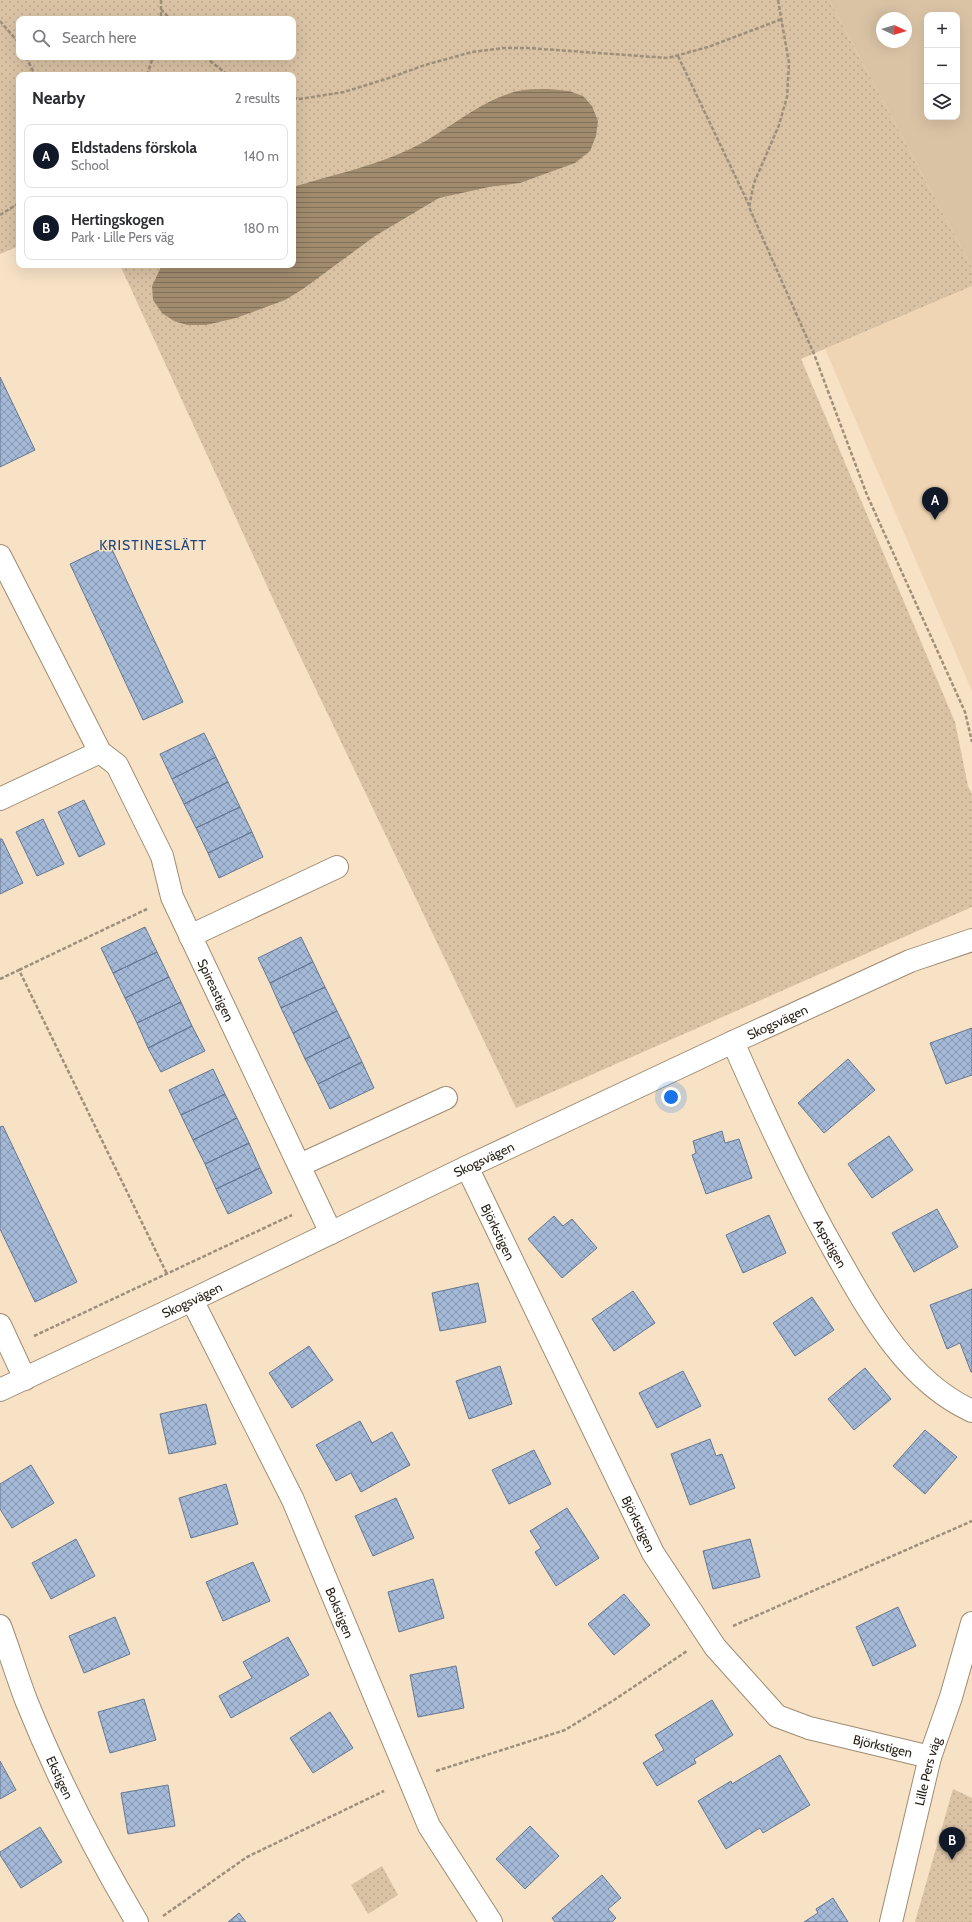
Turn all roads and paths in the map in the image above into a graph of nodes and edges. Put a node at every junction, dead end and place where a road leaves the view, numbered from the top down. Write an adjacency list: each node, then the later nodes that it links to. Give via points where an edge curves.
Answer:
1 (161, 0): 3 (path)
2 (778, 0): 6 (path)
3 (161, 9): 4 (path); 5 (path)
4 (161, 16)
5 (167, 16)
6 (782, 19): 9 (path); 18 (path, via 789,63 787,97 779,125 754,183)
7 (0, 21): 8 (path)
8 (16, 40)
9 (678, 56): 16 (path, via 668,58 528,48 472,52 425,64 344,92); 18 (path)
10 (28, 60): 13 (path)
11 (152, 60): 14 (path)
12 (209, 60): 15 (path)
13 (34, 72)
14 (148, 72)
15 (224, 72)
16 (296, 98)
17 (16, 205): 19 (path)
18 (749, 207): 21 (path, via 814,354 866,495 965,712)
19 (0, 215)
20 (0, 556): 22 (street)
21 (972, 742)
22 (100, 752): 23 (street); 25 (street, Spireastigen, via 118,765 162,856)
23 (0, 799)
24 (337, 867): 26 (street)
25 (172, 897): 26 (street, Spireastigen); 28 (path)
26 (190, 936): 32 (street, Spireastigen)
27 (972, 940): 30 (street, Skogsvägen, via 910,961)
28 (19, 970): 29 (path); 36 (path)
29 (0, 979)
30 (734, 1042): 33 (street, Skogsvägen); 42 (street, Aspstigen, via 772,1131 853,1285 900,1353 931,1384)
31 (446, 1098): 32 (street)
32 (300, 1165): 34 (street, Spireastigen)
33 (466, 1166): 35 (street, Skogsvägen); 46 (street, Björkstigen, via 653,1552)
34 (318, 1203): 35 (street, Spireastigen); 36 (path)
35 (331, 1233): 37 (street, Skogsvägen)
36 (167, 1274): 39 (path)
37 (192, 1300): 40 (street, Skogsvägen); 48 (street, Bokstigen, via 292,1500)
38 (0, 1325): 39 (street)
39 (11, 1347): 40 (street)
40 (25, 1379): 41 (street, Skogsvägen)
41 (0, 1390)
42 (972, 1411)
43 (972, 1521): 46 (path)
44 (972, 1623): 47 (street, Lille Pers väg)
45 (0, 1626): 50 (street, Ekstigen, via 26,1700 64,1786 105,1868)
46 (708, 1637): 47 (street, Björkstigen, via 777,1716 810,1728); 48 (path, via 566,1730)
47 (930, 1757): 52 (street, Lille Pers väg)
48 (410, 1779): 49 (path, via 247,1856); 51 (street, Bokstigen, via 429,1826)
49 (161, 1918)
50 (137, 1922)
51 (491, 1922)
52 (891, 1922)

